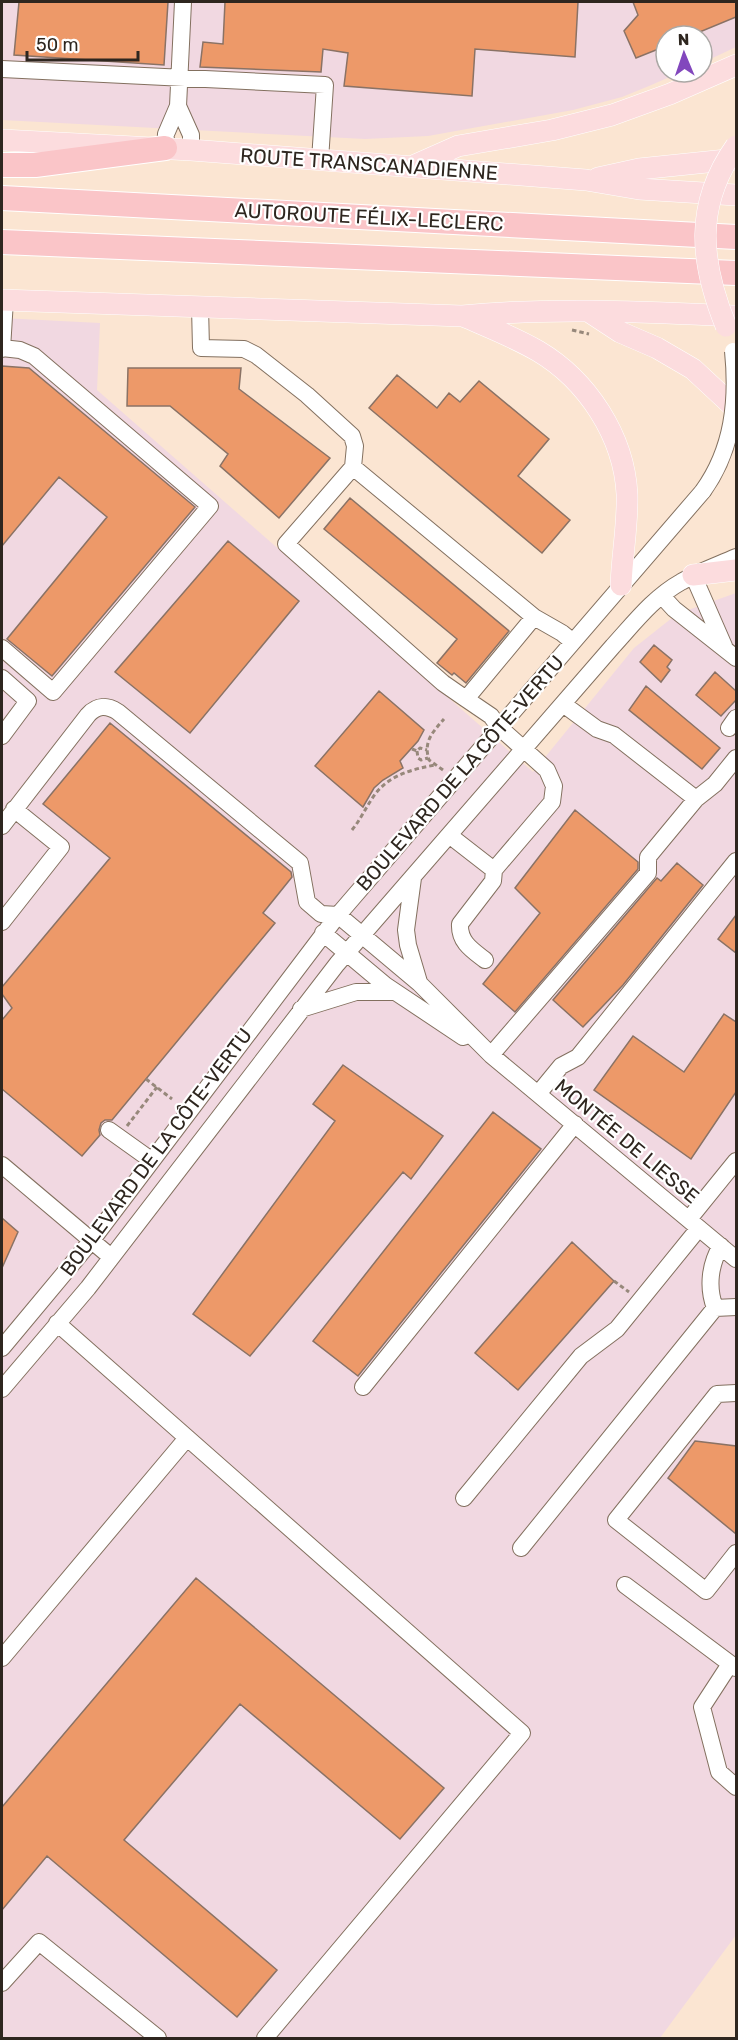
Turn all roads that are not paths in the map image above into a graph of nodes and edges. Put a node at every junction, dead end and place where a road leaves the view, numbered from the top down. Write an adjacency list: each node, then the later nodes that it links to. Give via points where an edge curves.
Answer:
1 (183, 2): 4 (street)
2 (736, 65): 13 (main road, via 638,107 552,130 458,146)
3 (2, 69): 4 (street)
4 (179, 78): 5 (street); 11 (street, via 325,85)
5 (178, 106): 8 (street, via 166,134); 9 (street, via 191,135)
6 (2, 140): 8 (main road, ROUTE TRANSCANADIENNE)
7 (736, 146): 24 (main road, BOULEVARD DE LA CÔTE-VERTU, bridge, via 715,184 706,223 709,277)
8 (165, 148): 9 (main road, ROUTE TRANSCANADIENNE); 12 (highway, via 35,165)
9 (191, 150): 11 (main road, ROUTE TRANSCANADIENNE)
10 (736, 159): 14 (main road, via 639,169)
11 (320, 160): 13 (main road, ROUTE TRANSCANADIENNE)
12 (2, 165)
13 (411, 167): 14 (main road, ROUTE TRANSCANADIENNE)
14 (586, 180): 15 (main road, ROUTE TRANSCANADIENNE, via 639,189)
15 (736, 195)
16 (2, 198): 17 (highway, AUTOROUTE FÉLIX-LECLERC)
17 (736, 237)
18 (2, 242): 19 (highway, AUTOROUTE FÉLIX-LECLERC)
19 (736, 273)
20 (3, 300): 21 (main road); 25 (street)
21 (200, 307): 23 (main road); 27 (street, via 201,348 244,350 268,363 351,436 355,446)
22 (588, 311): 23 (main road); 24 (main road); 26 (main road, via 693,369)
23 (462, 316): 31 (main road, via 555,362 579,384 605,420 618,451 627,492)
24 (733, 327): 31 (street, BOULEVARD DE LA CÔTE-VERTU, bridge, via 734,415 725,452 703,491)
25 (2, 348): 35 (street, via 34,356 210,506 53,692)
26 (736, 409)
27 (353, 467): 33 (street); 38 (street, via 286,544 442,683)
28 (736, 557): 30 (street, BOULEVARD DE LA CÔTE-VERTU)
29 (736, 570): 30 (main road)
30 (693, 576): 32 (street, BOULEVARD DE LA CÔTE-VERTU); 36 (street)
31 (621, 585): 34 (street, BOULEVARD DE LA CÔTE-VERTU)
32 (662, 596): 36 (street); 39 (street, BOULEVARD DE LA CÔTE-VERTU)
33 (534, 617): 34 (street); 38 (street)
34 (573, 642): 40 (street, BOULEVARD DE LA CÔTE-VERTU)
35 (2, 648)
36 (730, 653)
37 (2, 678): 41 (street, via 28,701)
38 (466, 699): 40 (street, via 491,716)
39 (563, 704): 42 (street, BOULEVARD DE LA CÔTE-VERTU); 44 (street, via 597,729 614,735)
40 (499, 727): 42 (street); 51 (street, BOULEVARD DE LA CÔTE-VERTU)
41 (2, 736)
42 (524, 749): 47 (street, BOULEVARD DE LA CÔTE-VERTU); 49 (street, via 547,770 554,794 552,802)
43 (736, 758): 44 (street, via 715,784)
44 (696, 799): 60 (street, via 648,857 648,873)
45 (14, 809): 46 (street); 51 (street, MONTÉE DE LIESSE, via 88,715 97,708 109,707 300,863 305,898); 52 (street, via 62,847)
46 (2, 826)
47 (449, 835): 49 (street); 50 (street, BOULEVARD DE LA CÔTE-VERTU)
48 (736, 861): 61 (street, via 578,1057 561,1066)
49 (494, 870): 56 (street, via 493,881 460,924 467,946)
50 (413, 877): 54 (street, BOULEVARD DE LA CÔTE-VERTU); 57 (street, via 407,936)
51 (330, 914): 53 (street, BOULEVARD DE LA CÔTE-VERTU); 54 (street, MONTÉE DE LIESSE)
52 (2, 922)
53 (323, 933): 55 (street, MONTÉE DE LIESSE); 64 (street, BOULEVARD DE LA CÔTE-VERTU)
54 (363, 934): 55 (street, BOULEVARD DE LA CÔTE-VERTU); 57 (street, MONTÉE DE LIESSE)
55 (346, 953): 58 (street, MONTÉE DE LIESSE); 59 (street, BOULEVARD DE LA CÔTE-VERTU)
56 (485, 960)
57 (419, 983): 60 (street, MONTÉE DE LIESSE)
58 (395, 992): 59 (street, via 356,993); 60 (street, MONTÉE DE LIESSE)
59 (301, 1009): 70 (street, BOULEVARD DE LA CÔTE-VERTU)
60 (491, 1055): 61 (street, MONTÉE DE LIESSE)
61 (538, 1094): 62 (street, MONTÉE DE LIESSE)
62 (575, 1124): 67 (street, MONTÉE DE LIESSE); 76 (street)
63 (109, 1130): 64 (street)
64 (151, 1160): 68 (street, BOULEVARD DE LA CÔTE-VERTU)
65 (736, 1161): 67 (street)
66 (2, 1165): 68 (street)
67 (694, 1224): 69 (street, MONTÉE DE LIESSE); 80 (street, via 617,1329 580,1356)
68 (92, 1240): 70 (street); 75 (street, BOULEVARD DE LA CÔTE-VERTU)
69 (721, 1246): 71 (street, MONTÉE DE LIESSE); 73 (street, via 711,1269)
70 (111, 1257): 74 (street, BOULEVARD DE LA CÔTE-VERTU)
71 (736, 1259)
72 (736, 1307): 73 (street)
73 (715, 1308): 81 (street)
74 (57, 1323): 77 (street, BOULEVARD DE LA CÔTE-VERTU); 79 (street)
75 (2, 1348)
76 (363, 1387)
77 (2, 1389)
78 (736, 1394): 82 (street, via 717,1394 616,1520 706,1591)
79 (187, 1438): 84 (street); 89 (street, via 522,1733)
80 (464, 1498)
81 (520, 1548)
82 (736, 1553)
83 (625, 1585): 85 (street)
84 (2, 1658)
85 (733, 1666): 86 (street, via 702,1707 719,1772)
86 (736, 1786)
87 (2, 1983): 88 (street, via 39,1942)
88 (158, 2038)
89 (265, 2038)

